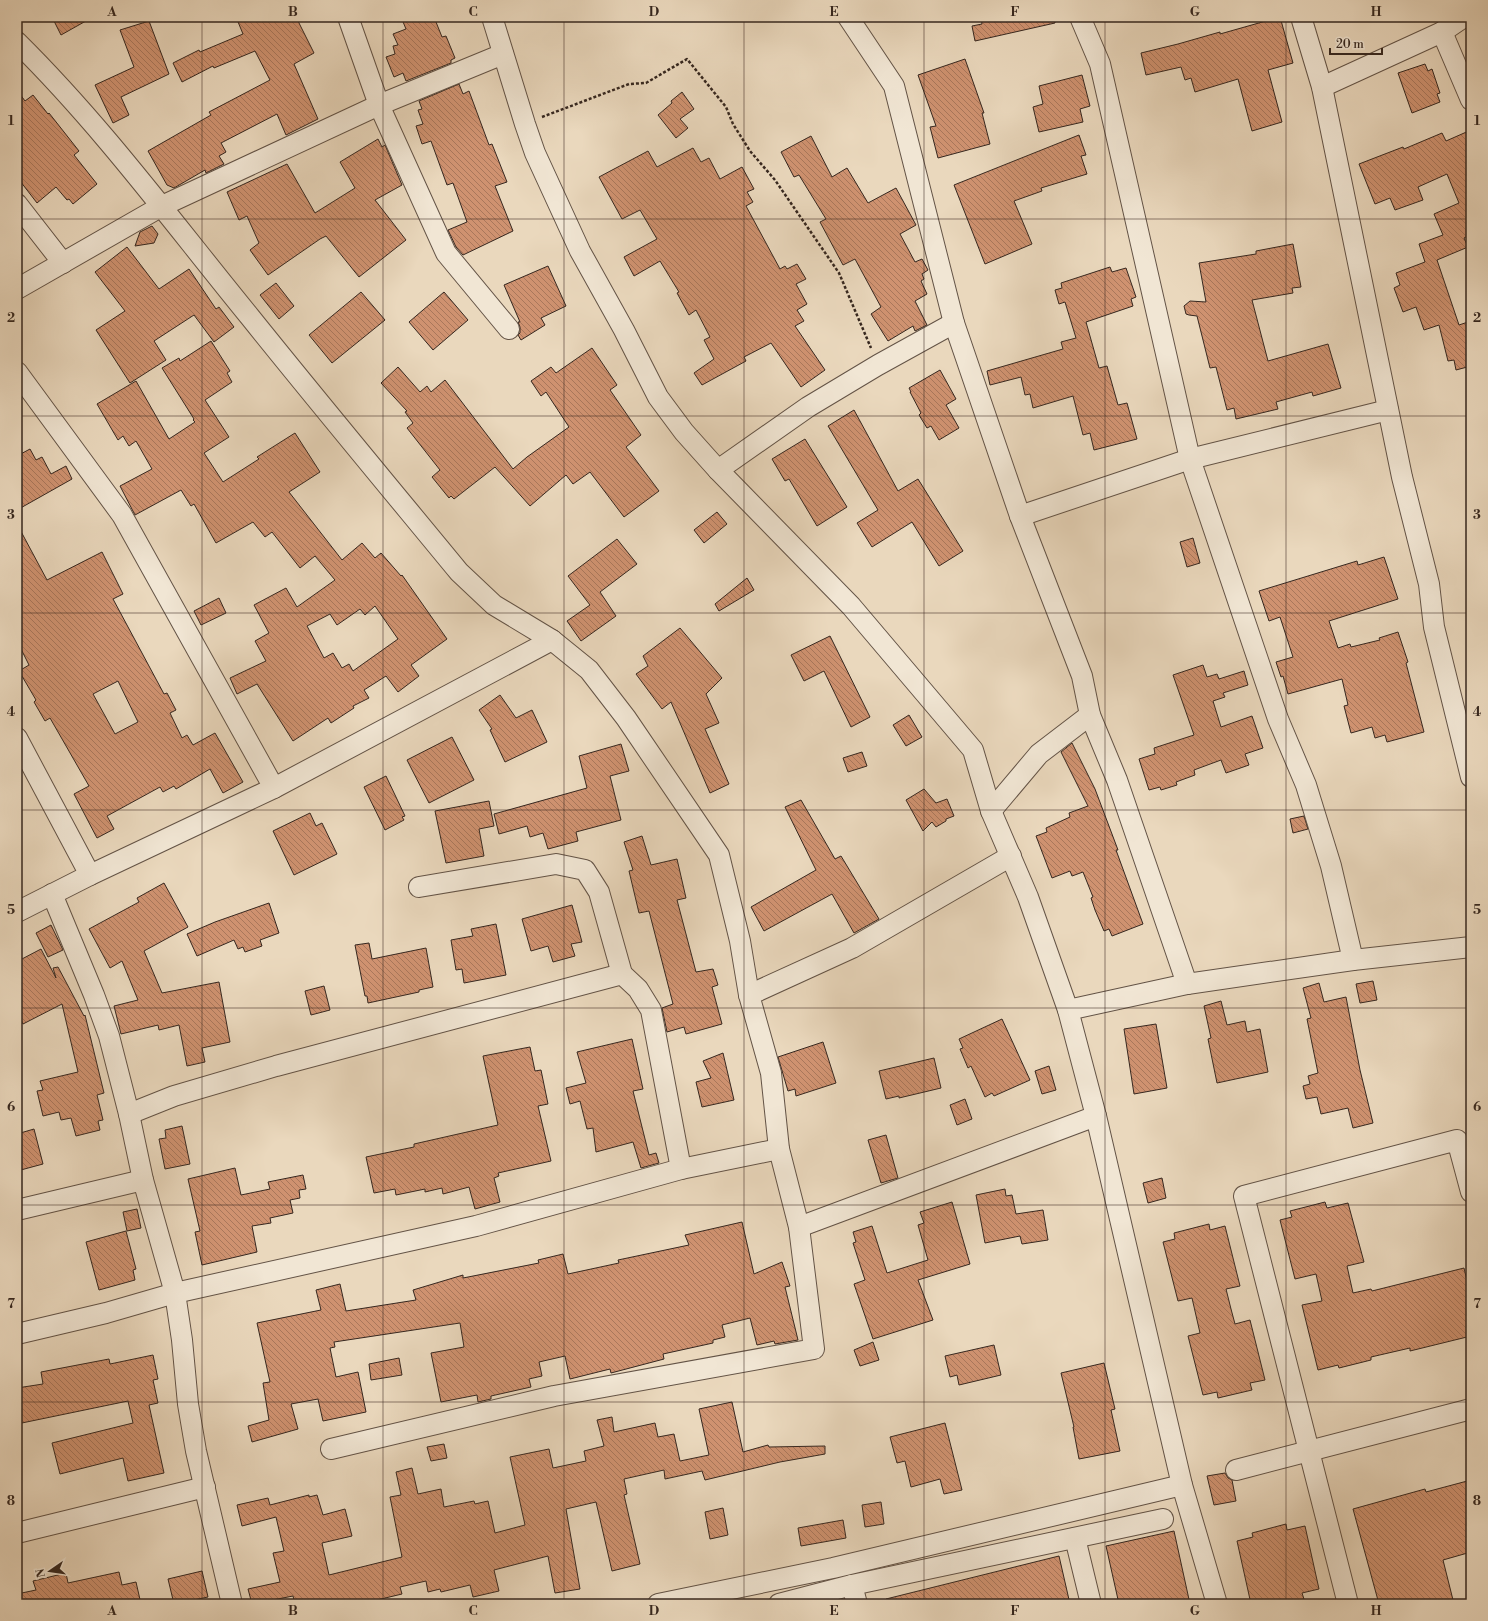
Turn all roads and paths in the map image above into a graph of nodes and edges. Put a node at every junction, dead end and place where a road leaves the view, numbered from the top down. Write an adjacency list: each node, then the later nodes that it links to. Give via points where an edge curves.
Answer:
1 (348, 17): 12 (street)
2 (492, 17): 9 (street)
3 (848, 17): 18 (street, via 894,86)
4 (1080, 17): 23 (street, via 1100,64)
5 (1301, 17): 10 (street)
6 (1464, 17): 7 (street)
7 (1442, 32): 10 (street); 11 (street)
8 (17, 42): 15 (street, via 48,73)
9 (503, 54): 12 (street); 13 (street)
10 (1322, 87): 22 (street)
11 (1471, 100)
12 (379, 105): 15 (street); 19 (street, via 446,253)
13 (525, 124): 20 (path, via 629,84 646,83 687,58 726,106 733,124 750,151 775,180 839,273); 24 (street, via 535,153 580,251 658,397 684,432)
14 (17, 204): 16 (street)
15 (162, 206): 16 (street); 26 (street, via 249,317 459,572 494,605)
16 (64, 263): 17 (street)
17 (17, 289)
18 (954, 323): 20 (street); 25 (street)
19 (509, 329)
20 (878, 365): 24 (street, via 808,407)
21 (17, 372): 30 (street, via 122,516)
22 (1388, 410): 23 (street); 29 (street, via 1402,477 1430,584 1434,628)
23 (1190, 459): 25 (street); 38 (street, via 1278,720 1306,785 1332,866)
24 (718, 470): 31 (street, via 851,606 973,750)
25 (1020, 516): 27 (street, via 1082,676)
26 (552, 640): 30 (street); 41 (street, via 589,670 626,718 719,855 740,941)
27 (1090, 715): 31 (street, via 1039,754); 40 (street, via 1117,780)
28 (17, 738): 33 (street)
29 (1471, 777)
30 (274, 788): 33 (street)
31 (991, 810): 32 (street)
32 (1011, 856): 41 (street, via 852,948); 42 (street)
33 (90, 874): 35 (street)
34 (419, 887): 39 (street, via 556,864 585,870 599,892)
35 (52, 894): 36 (street); 43 (street, via 106,1029)
36 (17, 912)
37 (1471, 947): 38 (street)
38 (1353, 960): 40 (street)
39 (622, 974): 43 (street, via 276,1066 174,1096); 46 (street, via 638,989 651,1010)
40 (1187, 984): 42 (street)
41 (749, 995): 45 (street, via 771,1073)
42 (1068, 1010): 44 (street)
43 (130, 1114): 47 (street)
44 (1096, 1116): 50 (street); 57 (street)
45 (779, 1149): 46 (street); 50 (street)
46 (681, 1169): 51 (street, via 476,1226)
47 (143, 1180): 49 (street); 51 (street)
48 (1471, 1192): 55 (street, via 1457,1140 1244,1196)
49 (17, 1210)
50 (799, 1227): 54 (street, via 814,1349 554,1396)
51 (175, 1293): 52 (street, via 106,1313); 58 (street, via 188,1404)
52 (17, 1334)
53 (1471, 1409): 55 (street)
54 (331, 1449)
55 (1309, 1452): 56 (street); 68 (street)
56 (1236, 1470)
57 (1182, 1485): 64 (street, via 833,1568); 67 (street)
58 (205, 1487): 60 (street); 63 (street)
59 (1163, 1519): 61 (street)
60 (17, 1533)
61 (1075, 1538): 62 (street); 66 (street)
62 (855, 1595): 65 (street)
63 (232, 1604)
64 (658, 1604)
65 (779, 1604)
66 (1091, 1604)
67 (1217, 1604)
68 (1348, 1604)

